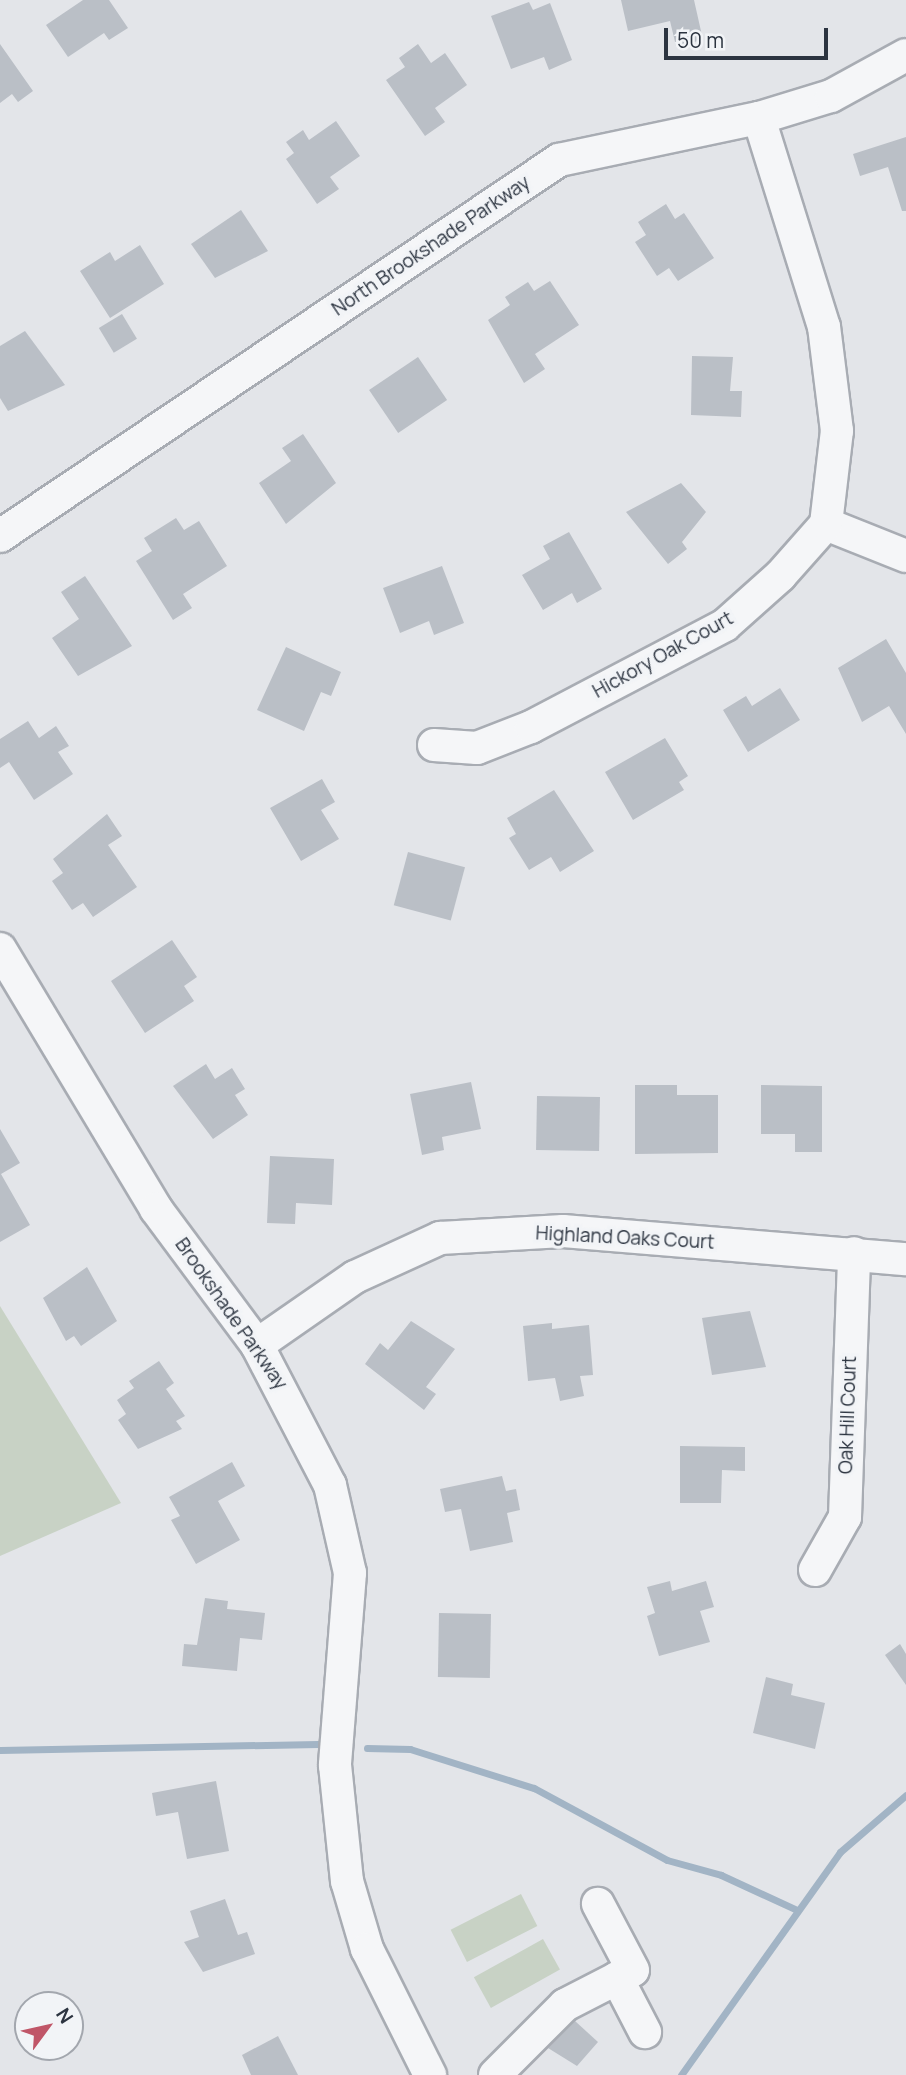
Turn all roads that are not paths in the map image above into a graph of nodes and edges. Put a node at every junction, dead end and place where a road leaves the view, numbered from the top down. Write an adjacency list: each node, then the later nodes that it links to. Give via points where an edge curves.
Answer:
1 (906, 55): 2 (street, North Brookshade Parkway, via 831,96)
2 (759, 118): 3 (street, via 824,327 837,431); 4 (street, North Brookshade Parkway, via 559,160)
3 (826, 524): 5 (street); 6 (street, Hickory Oak Court, via 780,576 725,625 531,727 477,748)
4 (0, 536)
5 (906, 556)
6 (434, 745)
7 (0, 949): 10 (street, Brookshade Parkway, via 156,1209)
8 (854, 1253): 9 (street, Highland Oaks Court); 10 (street, Highland Oaks Court, via 563,1231 440,1238 355,1277); 11 (street, Oak Hill Court, via 845,1517)
9 (906, 1259)
10 (257, 1345): 15 (street, Brookshade Parkway, via 297,1413 340,1517 349,1573 335,1765 347,1881 367,1949)
11 (815, 1570)
12 (598, 1903): 13 (street, via 634,1969)
13 (617, 1978): 14 (street); 16 (street, via 565,2006)
14 (645, 2032)
15 (430, 2075)
16 (495, 2075)

